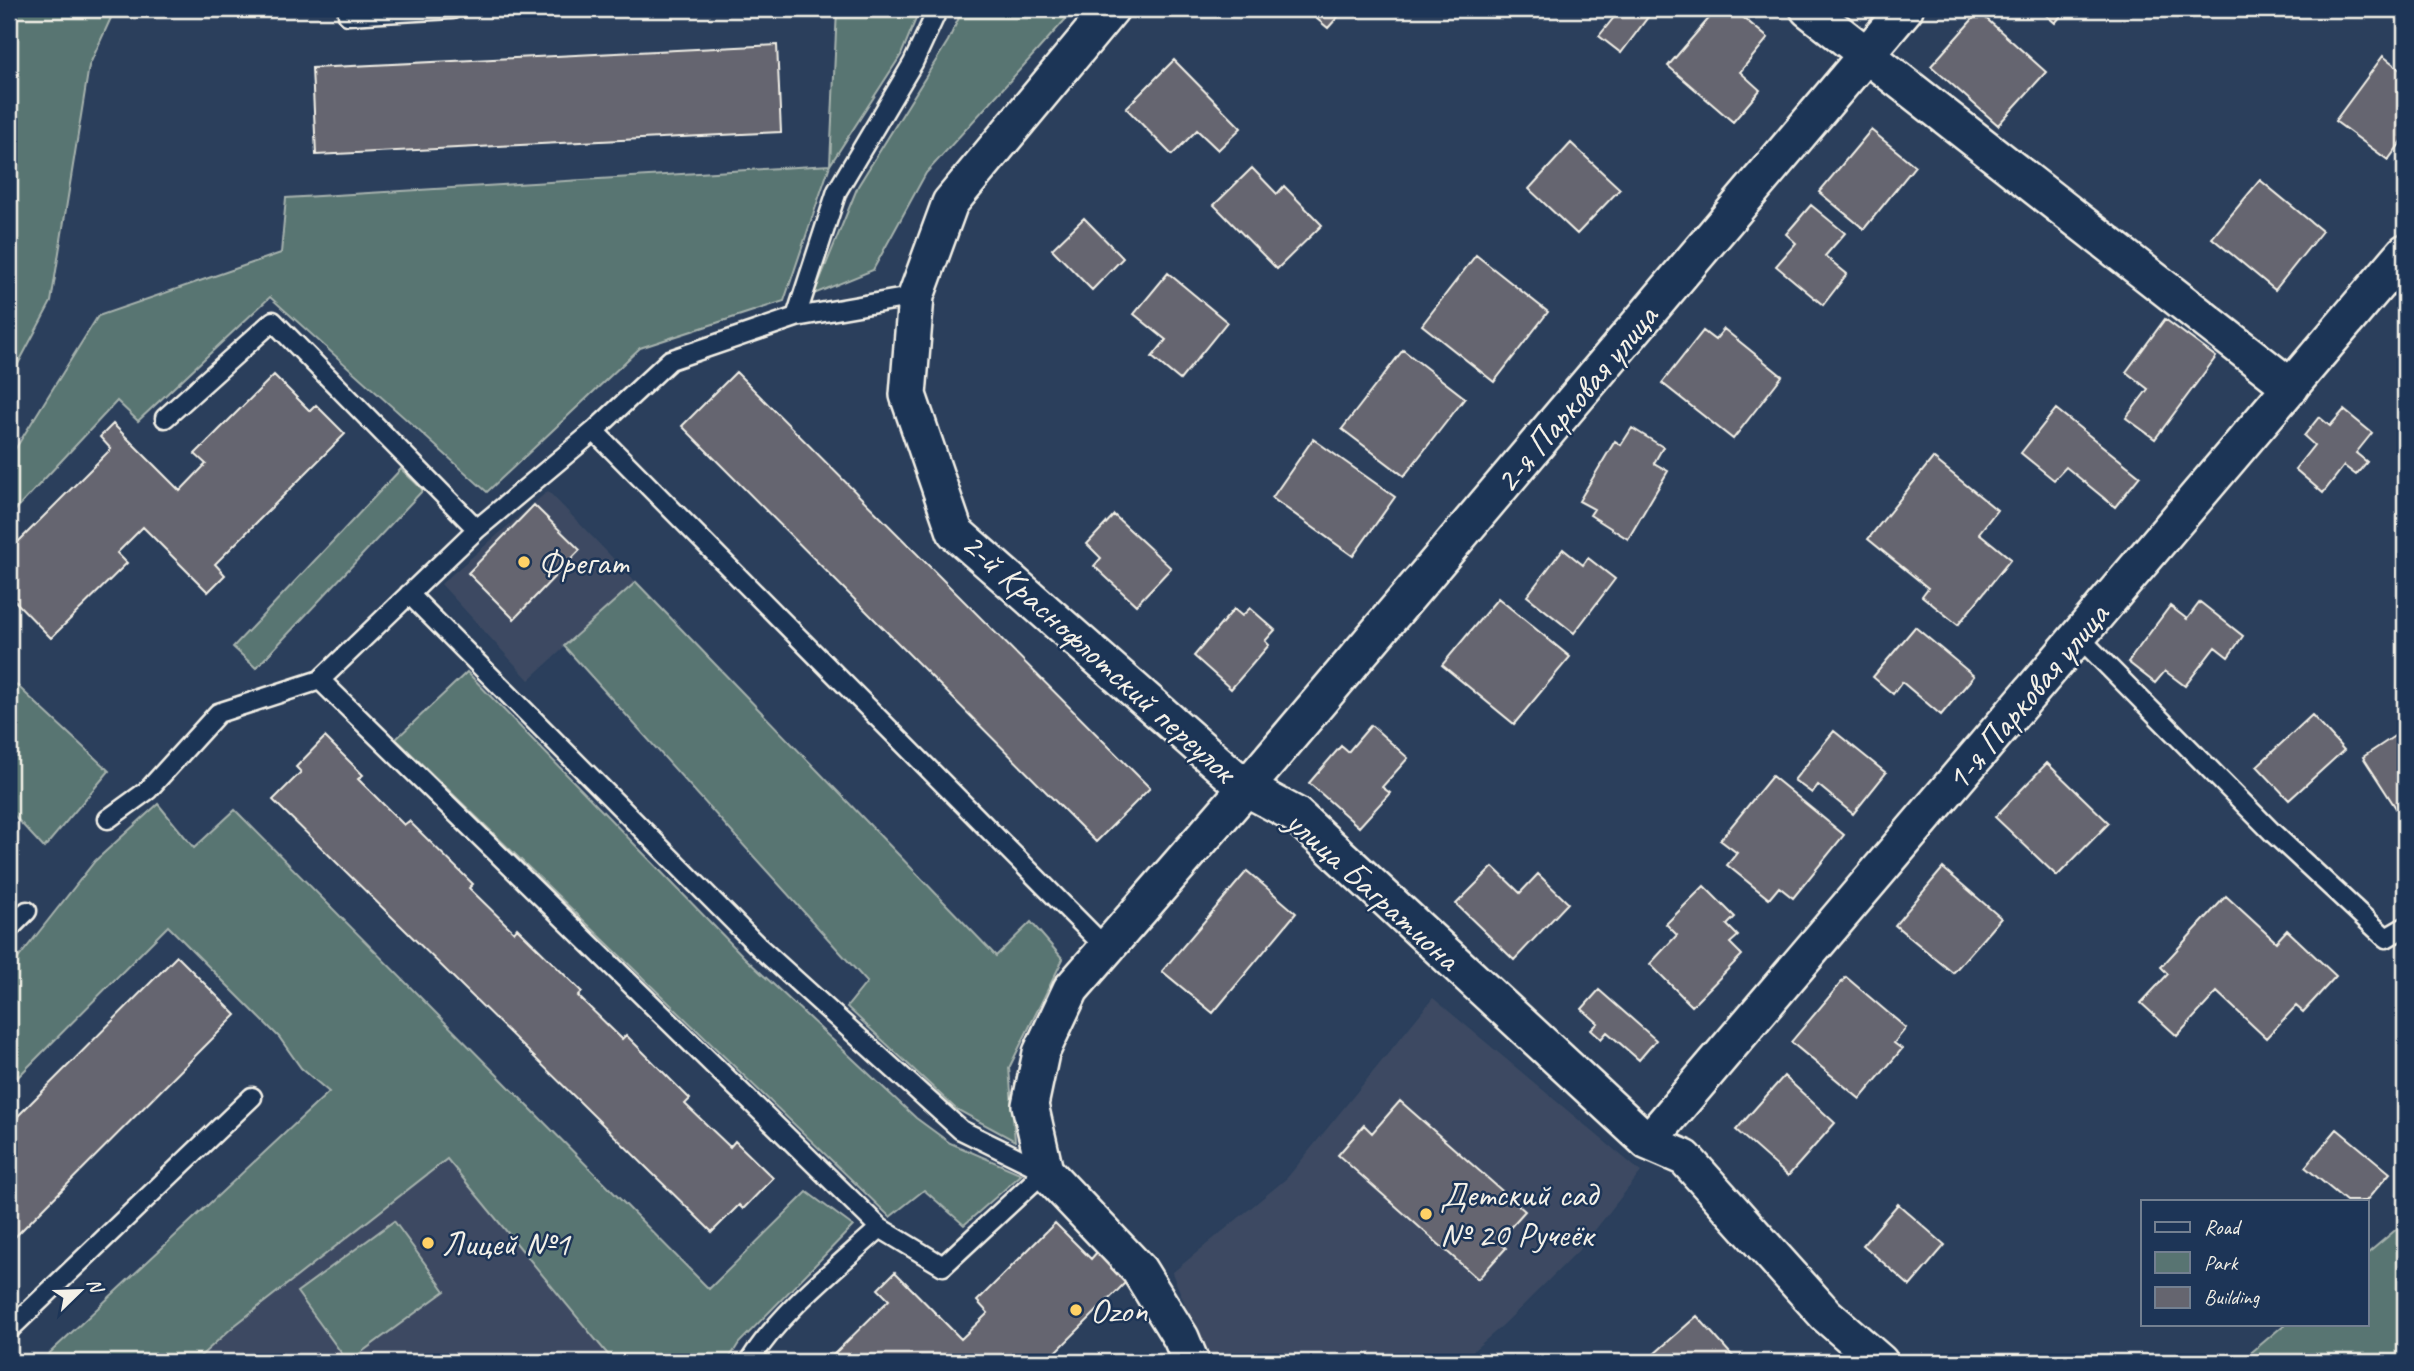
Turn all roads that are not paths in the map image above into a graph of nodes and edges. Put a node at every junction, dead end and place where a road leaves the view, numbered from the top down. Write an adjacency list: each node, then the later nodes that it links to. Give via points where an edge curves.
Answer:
1 (349, 9): 2 (lane, via 348,15)
2 (452, 9)
3 (937, 9): 10 (lane, via 913,63 837,191)
4 (1111, 9): 9 (street, 2-й Краснофлотский переулок, via 950,204)
5 (1808, 9): 7 (street)
6 (1905, 9): 7 (street, 2-я Парковая улица)
7 (1868, 54): 11 (street); 18 (street, 2-я Парковая улица)
8 (2405, 252): 11 (street, 1-я Парковая улица)
9 (916, 296): 10 (lane); 18 (street, 2-й Краснофлотский переулок, via 908,395 955,532)
10 (796, 317): 13 (lane, via 670,360)
11 (2291, 387): 16 (street, 1-я Парковая улица)
12 (165, 418): 14 (lane, via 273,321)
13 (594, 431): 14 (lane); 23 (lane)
14 (477, 528): 15 (lane)
15 (409, 594): 17 (lane); 26 (lane, via 759,947 961,1130)
16 (2079, 637): 21 (lane, via 2272,832 2386,938); 25 (street, 1-я Парковая улица)
17 (320, 680): 19 (lane, via 218,713 148,790); 27 (lane)
18 (1246, 789): 23 (street); 25 (street, улица Багратиона, via 1296,815)
19 (108, 819)
20 (27, 911): 22 (lane)
21 (2405, 927)
22 (9, 929)
23 (1107, 949): 26 (street, via 1071,989 1041,1052 1030,1105)
24 (251, 1097): 28 (lane)
25 (1648, 1142): 31 (street, улица Багратиона, via 1685,1158 1826,1315)
26 (1045, 1171): 27 (lane, via 943,1266); 30 (street, via 1139,1270)
27 (880, 1227): 29 (lane, via 809,1293)
28 (9, 1330)
29 (749, 1362)
30 (1191, 1362)
31 (1880, 1362)

